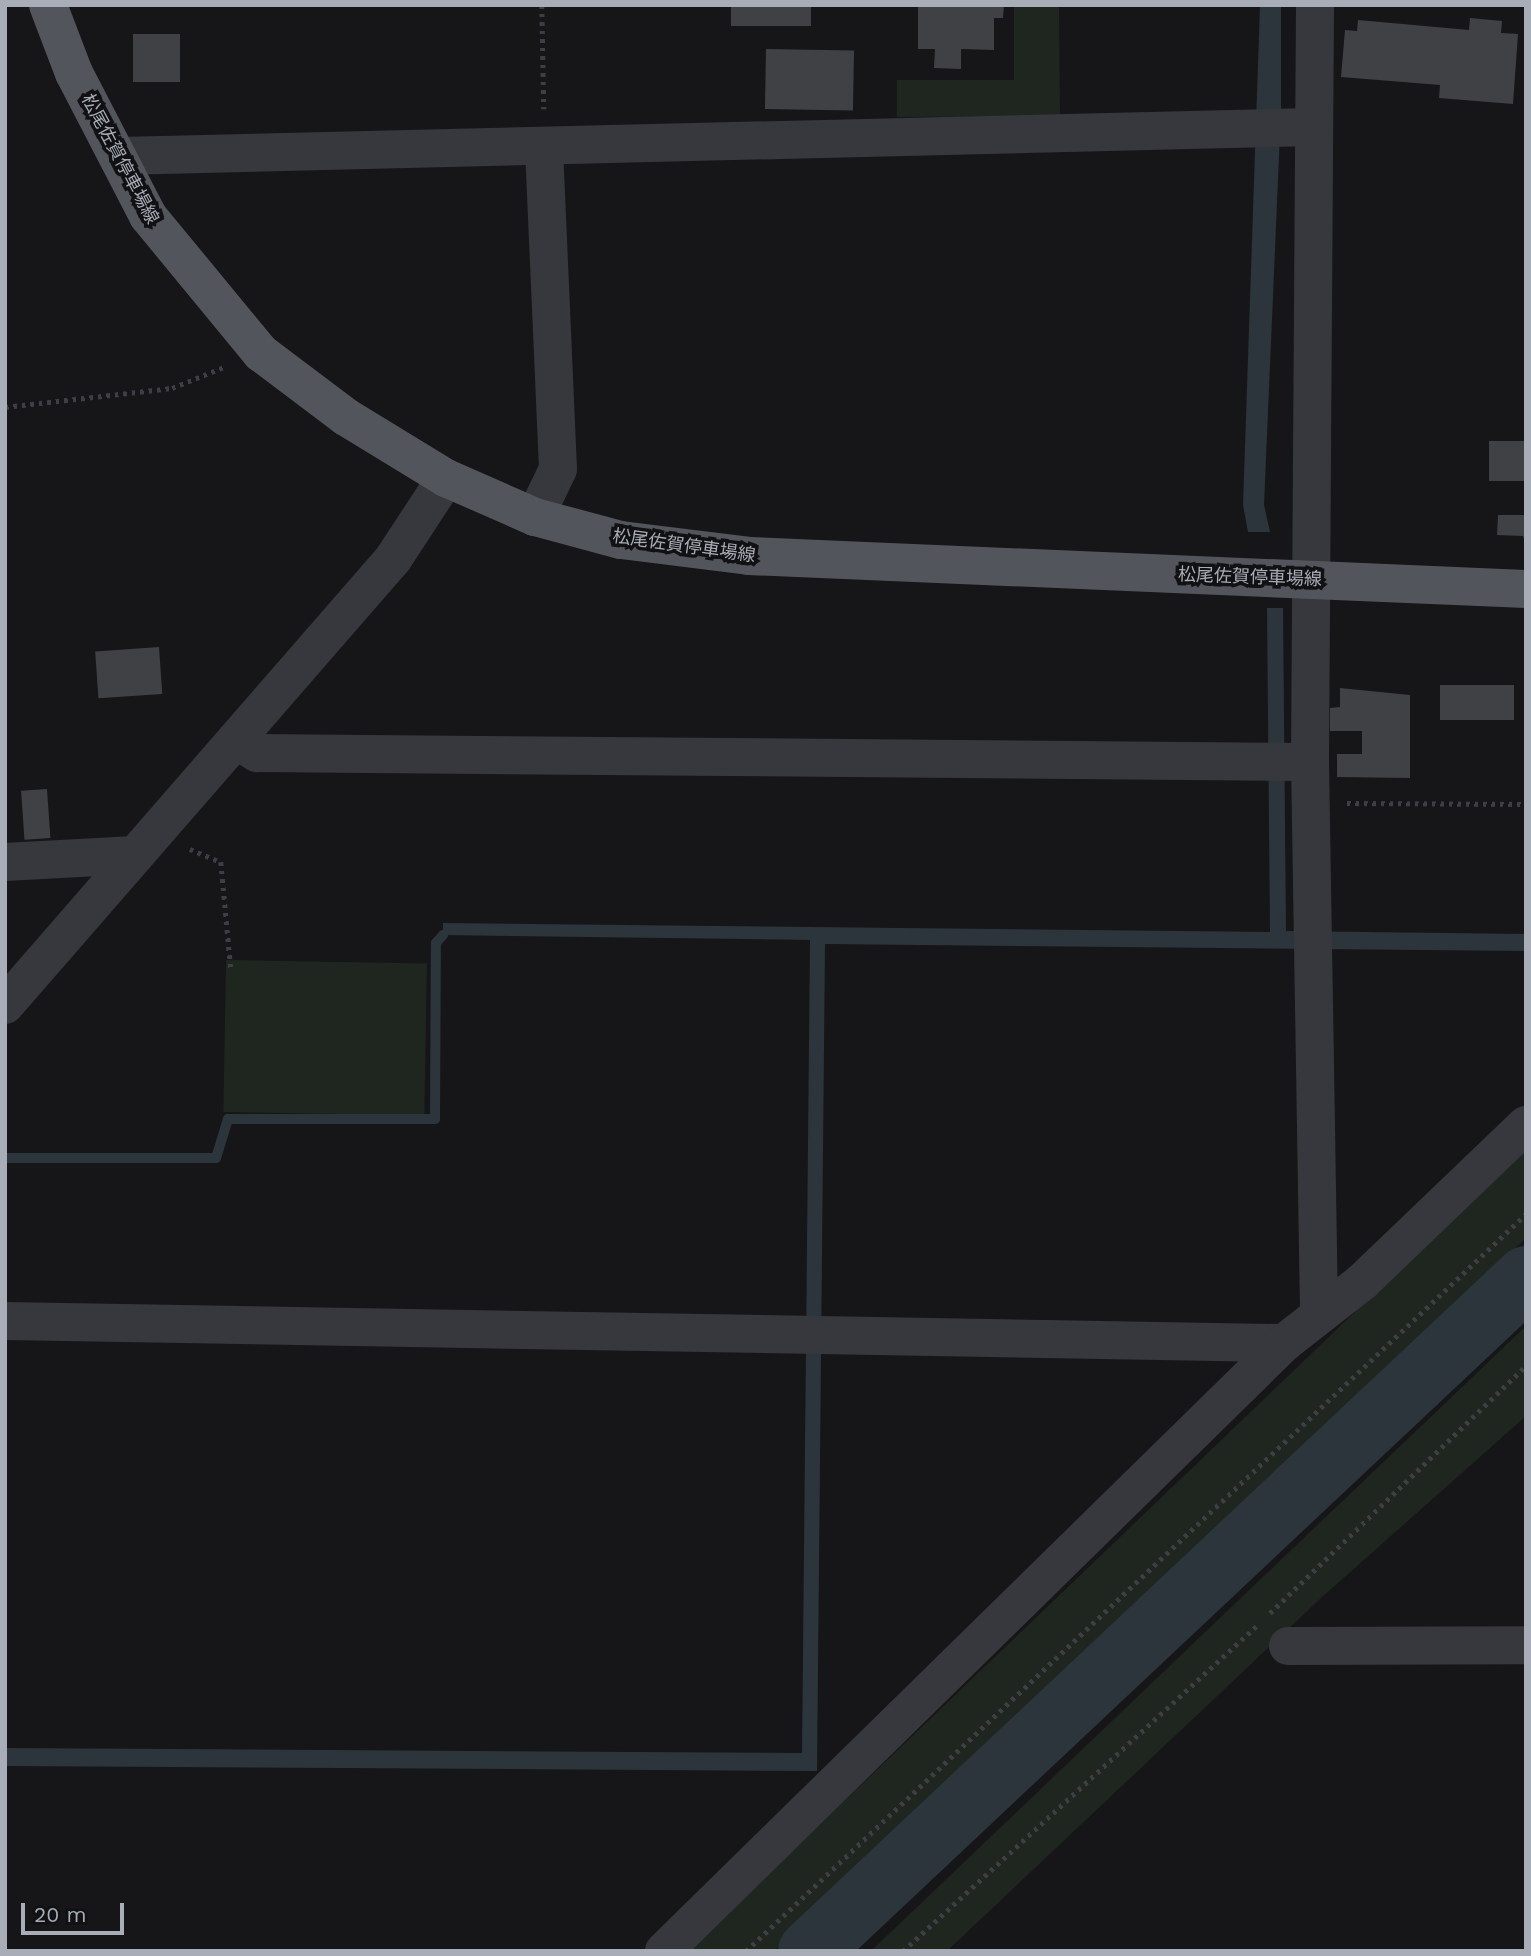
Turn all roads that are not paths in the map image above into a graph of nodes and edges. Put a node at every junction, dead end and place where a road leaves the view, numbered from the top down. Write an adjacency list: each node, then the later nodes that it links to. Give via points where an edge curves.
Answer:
1 (48, 5): 5 (main road, 松尾佐賀停車場線, via 74,73)
2 (1315, 5): 3 (street)
3 (1304, 127): 4 (street); 8 (street)
4 (544, 148): 5 (street); 7 (street, via 558,469)
5 (119, 156): 6 (main road, 松尾佐賀停車場線, via 148,216 261,353 346,417)
6 (446, 478): 7 (main road, 松尾佐賀停車場線); 10 (street, via 393,559)
7 (535, 517): 8 (main road, 松尾佐賀停車場線, via 621,540 749,556)
8 (1310, 580): 9 (main road, 松尾佐賀停車場線); 11 (street)
9 (1526, 589)
10 (236, 740): 11 (street, via 257,753); 12 (street)
11 (1289, 762): 16 (street, via 1311,802)
12 (135, 855): 13 (street); 14 (street)
13 (5, 862)
14 (5, 1005)
15 (1526, 1125): 16 (street, via 1362,1282)
16 (1319, 1310): 18 (street)
17 (5, 1321): 18 (street)
18 (1284, 1343): 21 (street)
19 (1526, 1645): 20 (street)
20 (1288, 1646)
21 (664, 1951)

